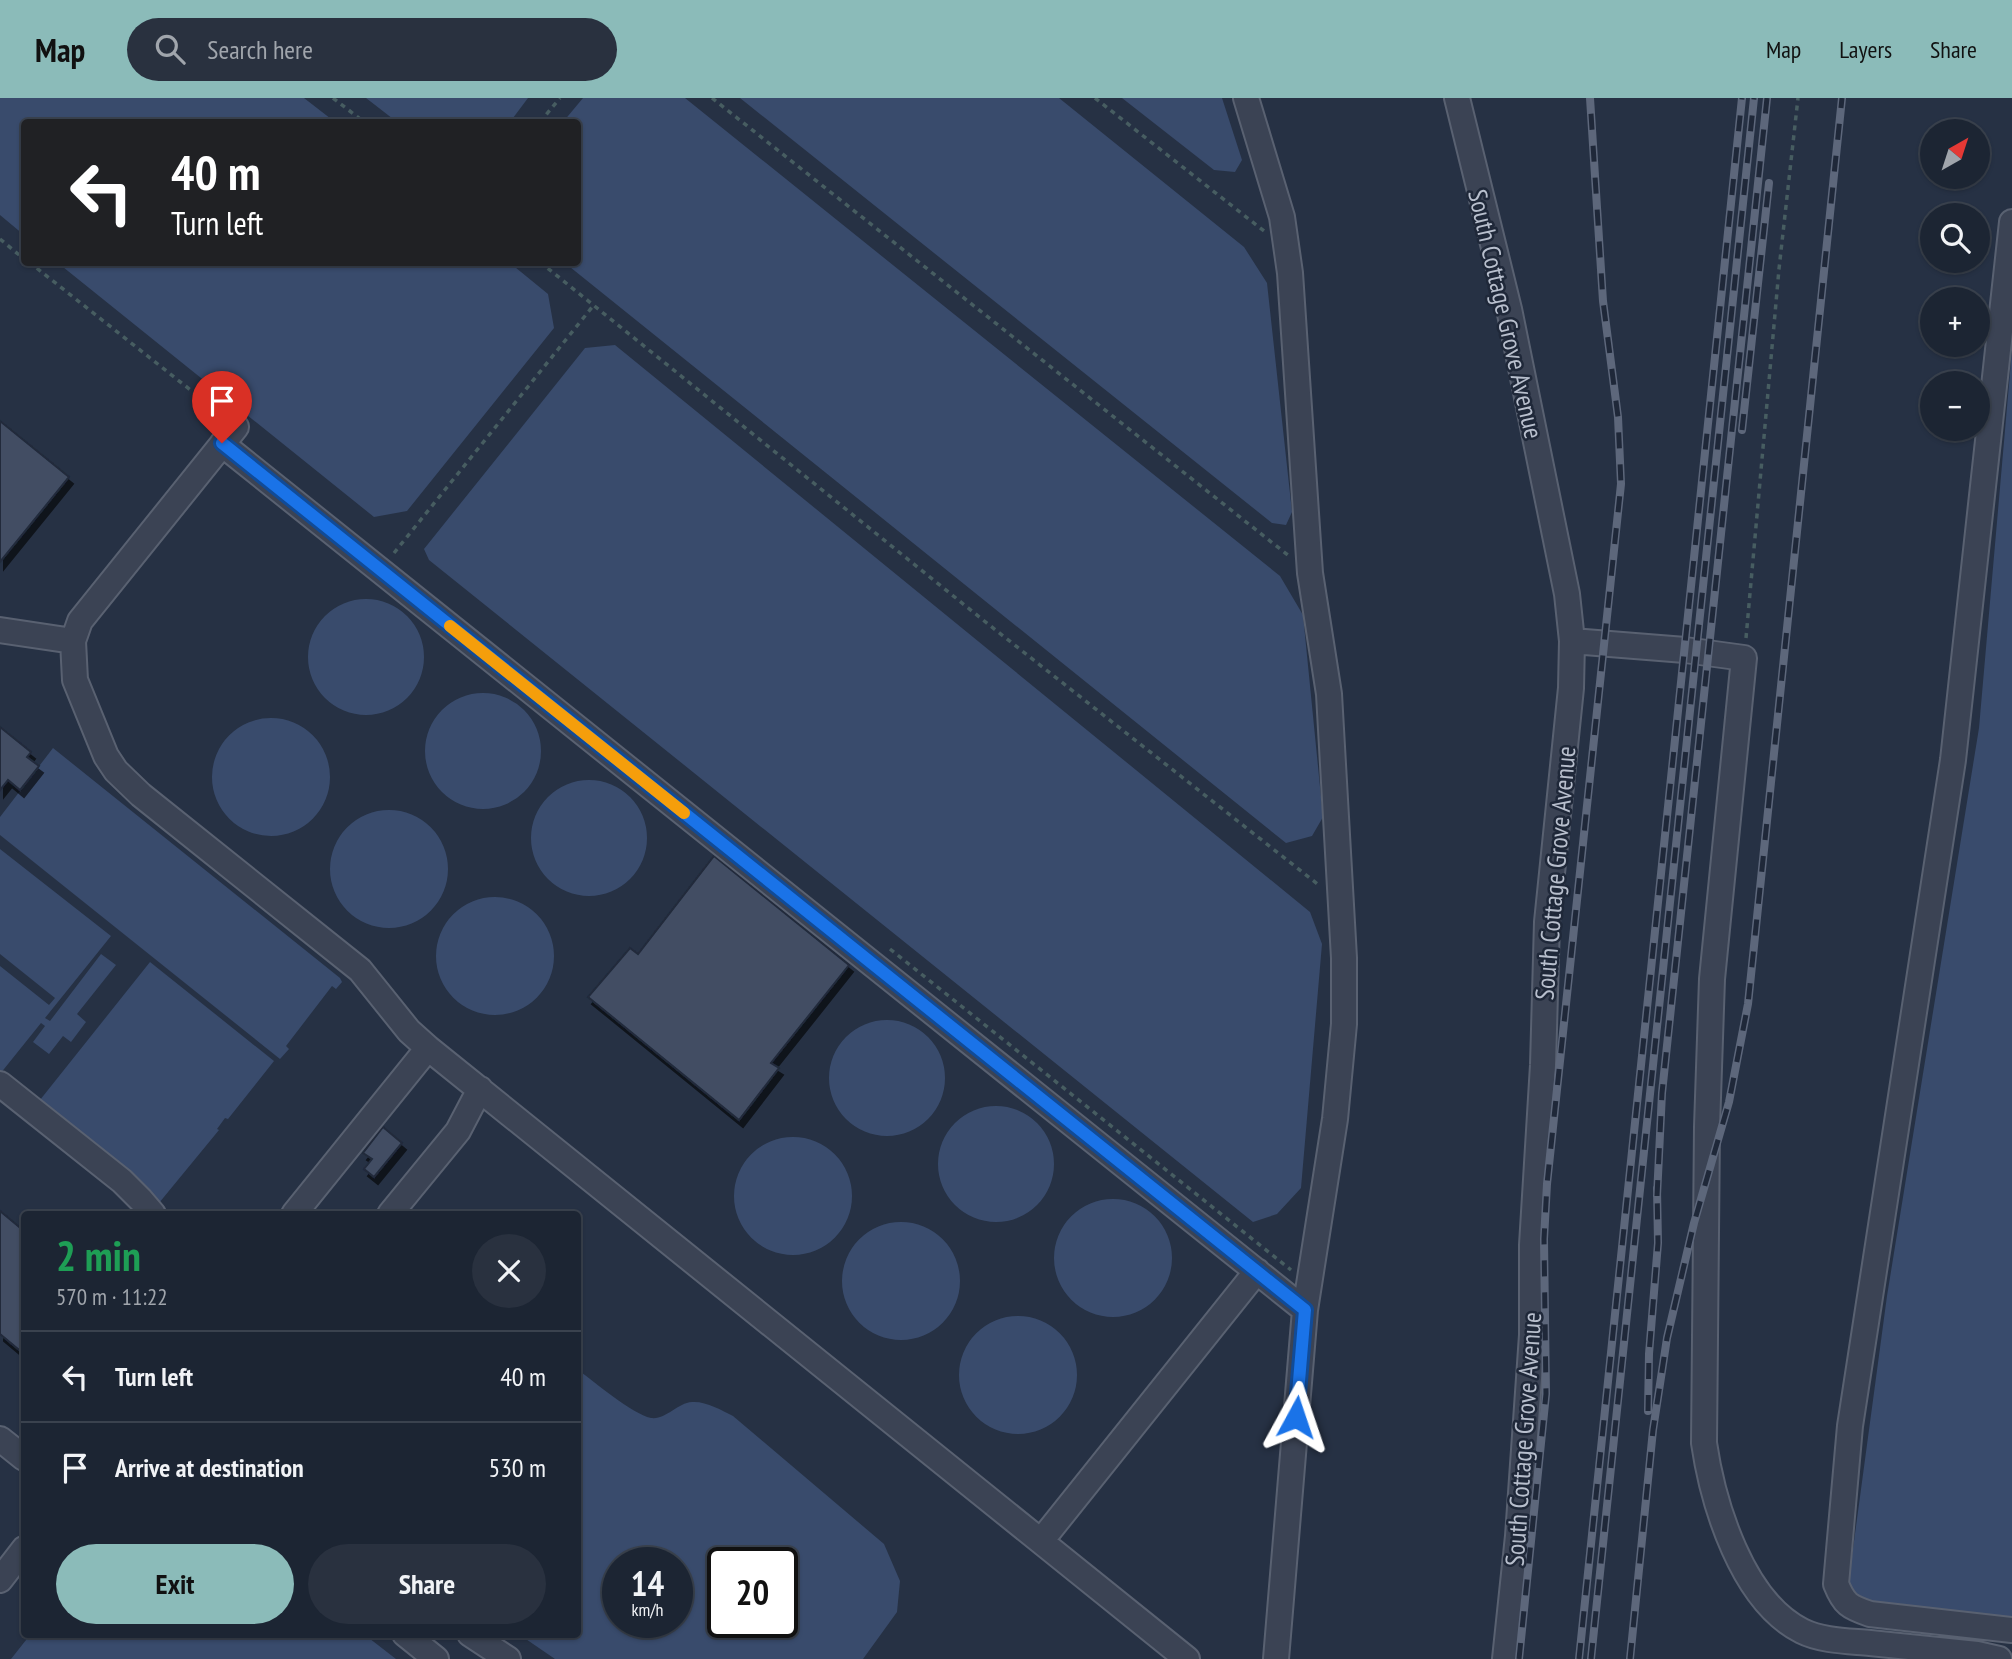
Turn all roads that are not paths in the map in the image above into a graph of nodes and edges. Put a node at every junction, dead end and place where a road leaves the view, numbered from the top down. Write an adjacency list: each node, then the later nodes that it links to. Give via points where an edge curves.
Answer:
1 (1246, 98): 14 (street, via 1282,217 1287,250 1310,573 1329,694 1341,903 1344,1024 1335,1119)
2 (1457, 98): 6 (street, South Cottage Grove Avenue, via 1509,309 1567,594)
3 (2012, 222): 20 (street, via 1953,760 1850,1426 1836,1584 1852,1608 1870,1614)
4 (0, 630): 5 (street)
5 (73, 641): 7 (street, via 75,680 116,771 360,970); 13 (street, via 92,602 229,435)
6 (1572, 641): 23 (street, via 1744,658 1713,979 1704,1443 1709,1480 1741,1564 1783,1618); 28 (street, South Cottage Grove Avenue, via 1547,922 1532,1335)
7 (428, 1048): 9 (street); 11 (street)
8 (0, 1084): 10 (street, via 122,1181)
9 (480, 1089): 12 (street, via 458,1131); 17 (street)
10 (150, 1211)
11 (296, 1211)
12 (392, 1211)
13 (1257, 1271): 14 (street); 17 (street)
14 (1305, 1310): 27 (street)
15 (0, 1439): 16 (street)
16 (21, 1456)
17 (1041, 1541): 26 (street)
18 (21, 1553): 19 (street)
19 (0, 1580)
20 (2012, 1630)
21 (410, 1638): 24 (street)
22 (476, 1638): 25 (street)
23 (1835, 1649): 29 (street, via 1977,1654)
24 (436, 1659)
25 (508, 1659)
26 (1187, 1659)
27 (1276, 1659)
28 (1505, 1659)
29 (1999, 1659)

